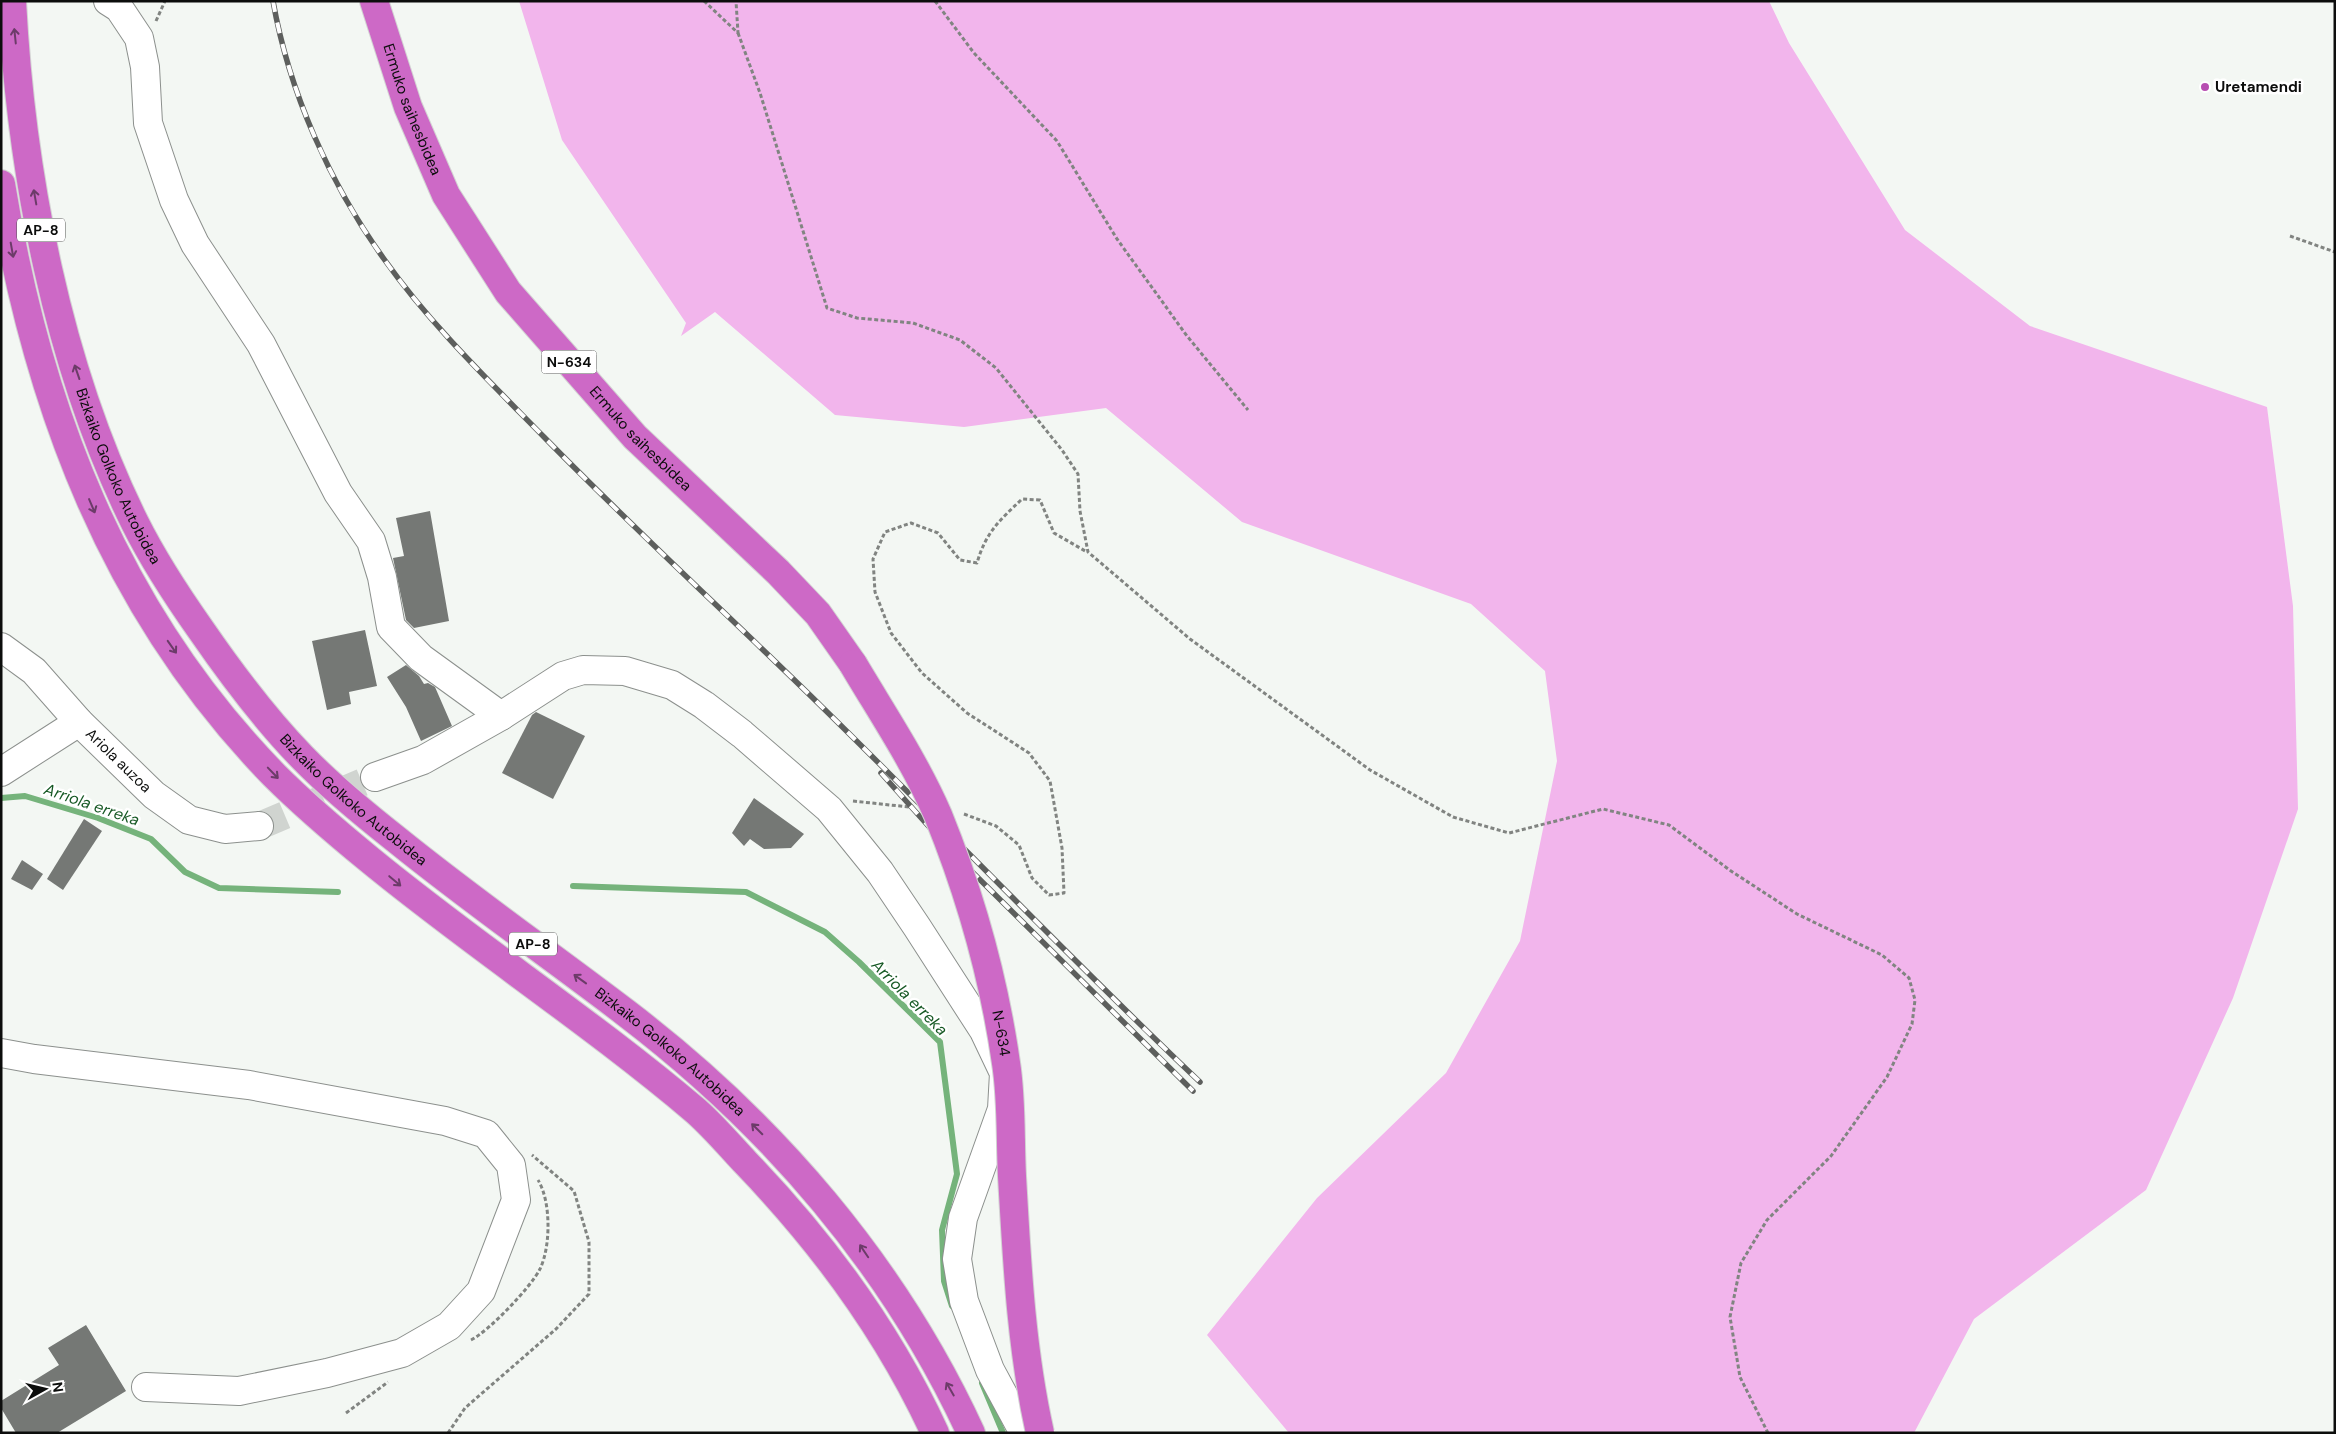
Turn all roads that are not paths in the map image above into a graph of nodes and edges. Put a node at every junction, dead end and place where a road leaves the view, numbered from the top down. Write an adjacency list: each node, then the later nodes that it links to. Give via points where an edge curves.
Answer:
1 (12, 1): 15 (highway, Bizkaiko Golkoko Autobidea / AP-8, one-way to 1, via 954,1396 902,1308 858,1242 787,1158 707,1079 629,1015 450,883 360,811 302,758 241,687 174,592 136,524 104,451 68,348 44,252 27,153)
2 (108, 1): 7 (street, via 118,8 139,38 145,66 148,123 174,200 195,244 262,344 338,493 371,541 382,577 391,627 421,658)
3 (374, 1): 6 (highway, Ermuko saihesbidea / N-634, via 408,107 446,194 508,292 635,437 818,614)
4 (1, 184): 14 (highway, Bizkaiko Golkoko Autobidea / AP-8, one-way to 14, via 13,256 37,354 73,461 105,536 152,619 208,698 273,774 326,823 416,898 605,1038 700,1115 764,1182 830,1259 887,1344)
5 (1, 648): 8 (street, Ariola auzoa, via 34,671)
6 (853, 664): 17 (highway, N-634, bridge, via 904,748 937,814 956,865 994,996 1007,1065 1017,1274 1030,1386)
7 (502, 716): 10 (street, via 423,760); 16 (street, via 563,676 583,670 625,671 672,685 742,734 818,800 880,872 984,1031 1004,1073 1002,1109 963,1218 957,1259 964,1301 990,1370)
8 (79, 722): 9 (street); 11 (street, Ariola auzoa, via 154,794 190,820 225,829)
9 (1, 772)
10 (375, 777)
11 (260, 826)
12 (1, 1053): 13 (street, via 249,1085 445,1121 486,1134 511,1165 516,1200 481,1291 449,1326 402,1353 239,1391)
13 (146, 1388)
14 (935, 1433)
15 (971, 1433)
16 (1024, 1433)
17 (1040, 1433)

